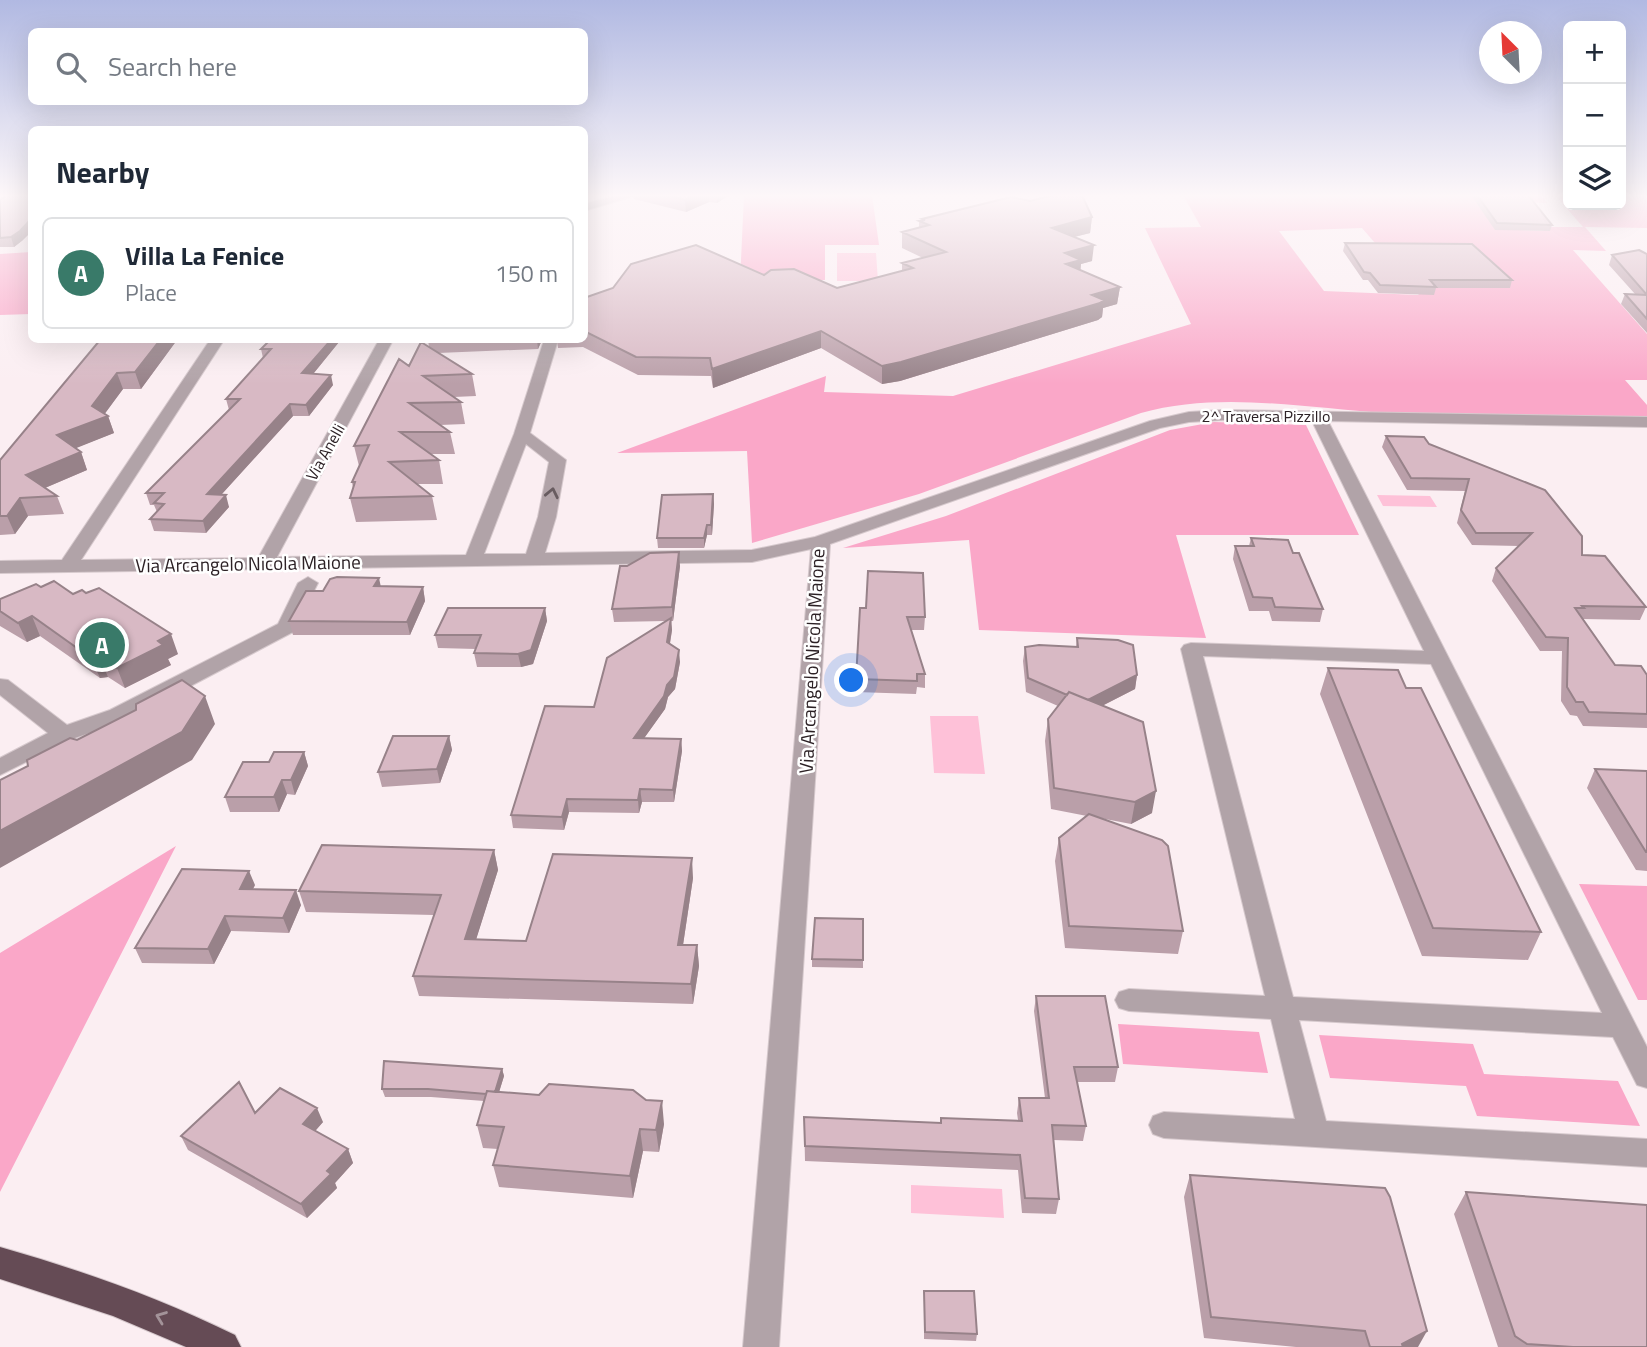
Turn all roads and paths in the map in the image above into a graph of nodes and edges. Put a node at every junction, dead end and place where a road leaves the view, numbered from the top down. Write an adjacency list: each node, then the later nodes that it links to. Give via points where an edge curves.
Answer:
1 (215, 343): 11 (street)
2 (385, 343): 10 (street, Via Anelli)
3 (550, 343): 6 (street)
4 (1317, 416): 5 (street, 2^ Traversa Pizzillo); 7 (street, 2^ Traversa Pizzillo, via 1223,415 1156,425); 14 (street)
5 (1647, 422)
6 (522, 434): 8 (street); 9 (street, one-way to 6, via 558,460)
7 (821, 541): 9 (street, Via Arcangelo Nicola Maione, via 752,556); 27 (street, Via Arcangelo Nicola Maione)
8 (474, 559): 9 (street, Via Arcangelo Nicola Maione); 10 (street, Via Arcangelo Nicola Maione)
9 (534, 559)
10 (264, 564): 11 (street, Via Arcangelo Nicola Maione)
11 (68, 565): 12 (street, Via Arcangelo Nicola Maione)
12 (0, 567)
13 (308, 583): 16 (street, via 286,628 118,715)
14 (1437, 658): 19 (street, via 1191,649); 20 (street)
15 (0, 685): 16 (street)
16 (64, 734): 17 (street)
17 (0, 767)
18 (1129, 1000): 19 (street)
19 (1282, 1008): 20 (street); 23 (street)
20 (1621, 1026): 21 (street)
21 (1647, 1076)
22 (1164, 1125): 23 (street)
23 (1314, 1134): 24 (street)
24 (1647, 1153)
25 (0, 1263): 26 (highway, one-way to 25, via 177,1323 87,1288)
26 (223, 1347)
27 (761, 1347)

